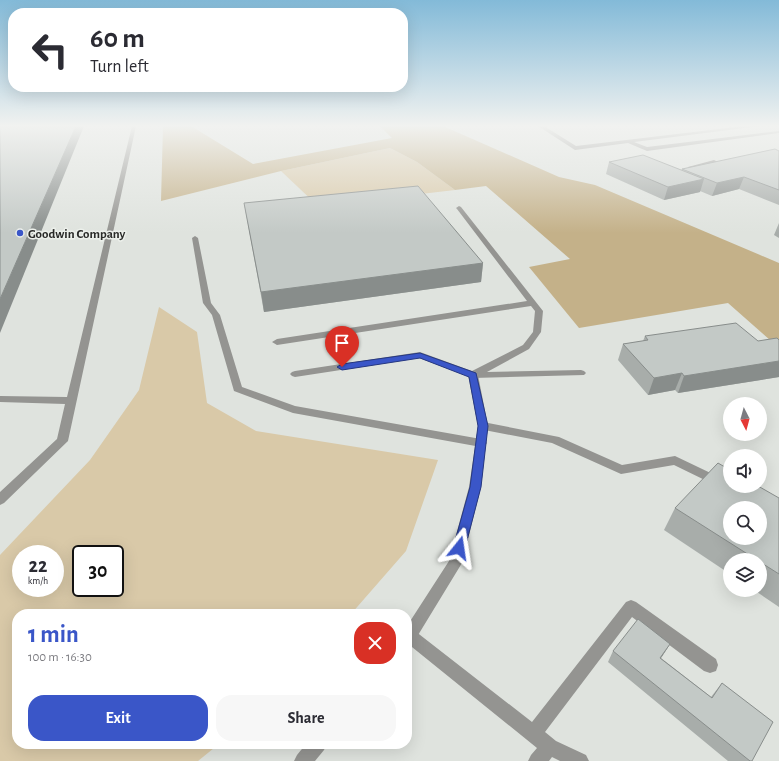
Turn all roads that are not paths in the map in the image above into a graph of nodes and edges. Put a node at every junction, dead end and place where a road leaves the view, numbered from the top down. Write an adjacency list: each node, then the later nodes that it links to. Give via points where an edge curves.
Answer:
1 (126, 162): 12 (street)
2 (718, 162): 3 (street)
3 (691, 167)
4 (459, 208): 6 (street)
5 (195, 238): 14 (street, via 207,303 216,315 238,389 293,409)
6 (532, 303): 7 (street); 10 (street, via 539,311 537,332 526,347)
7 (277, 342)
8 (581, 373): 10 (street)
9 (295, 374): 10 (street, via 420,355)
10 (473, 375): 13 (street)
11 (0, 399): 12 (street)
12 (71, 401): 16 (street, via 62,441)
13 (483, 426): 14 (street); 15 (street, via 555,440 621,470 675,460)
14 (481, 442): 17 (street, via 475,487 455,563)
15 (723, 484)
16 (0, 500)
17 (412, 632)
18 (412, 641): 20 (street)
19 (710, 665): 20 (street, via 631,607)
20 (533, 734): 21 (street)
21 (550, 747): 24 (street); 25 (street)
22 (314, 749): 23 (street)
23 (303, 761)
24 (537, 761)
25 (580, 761)

